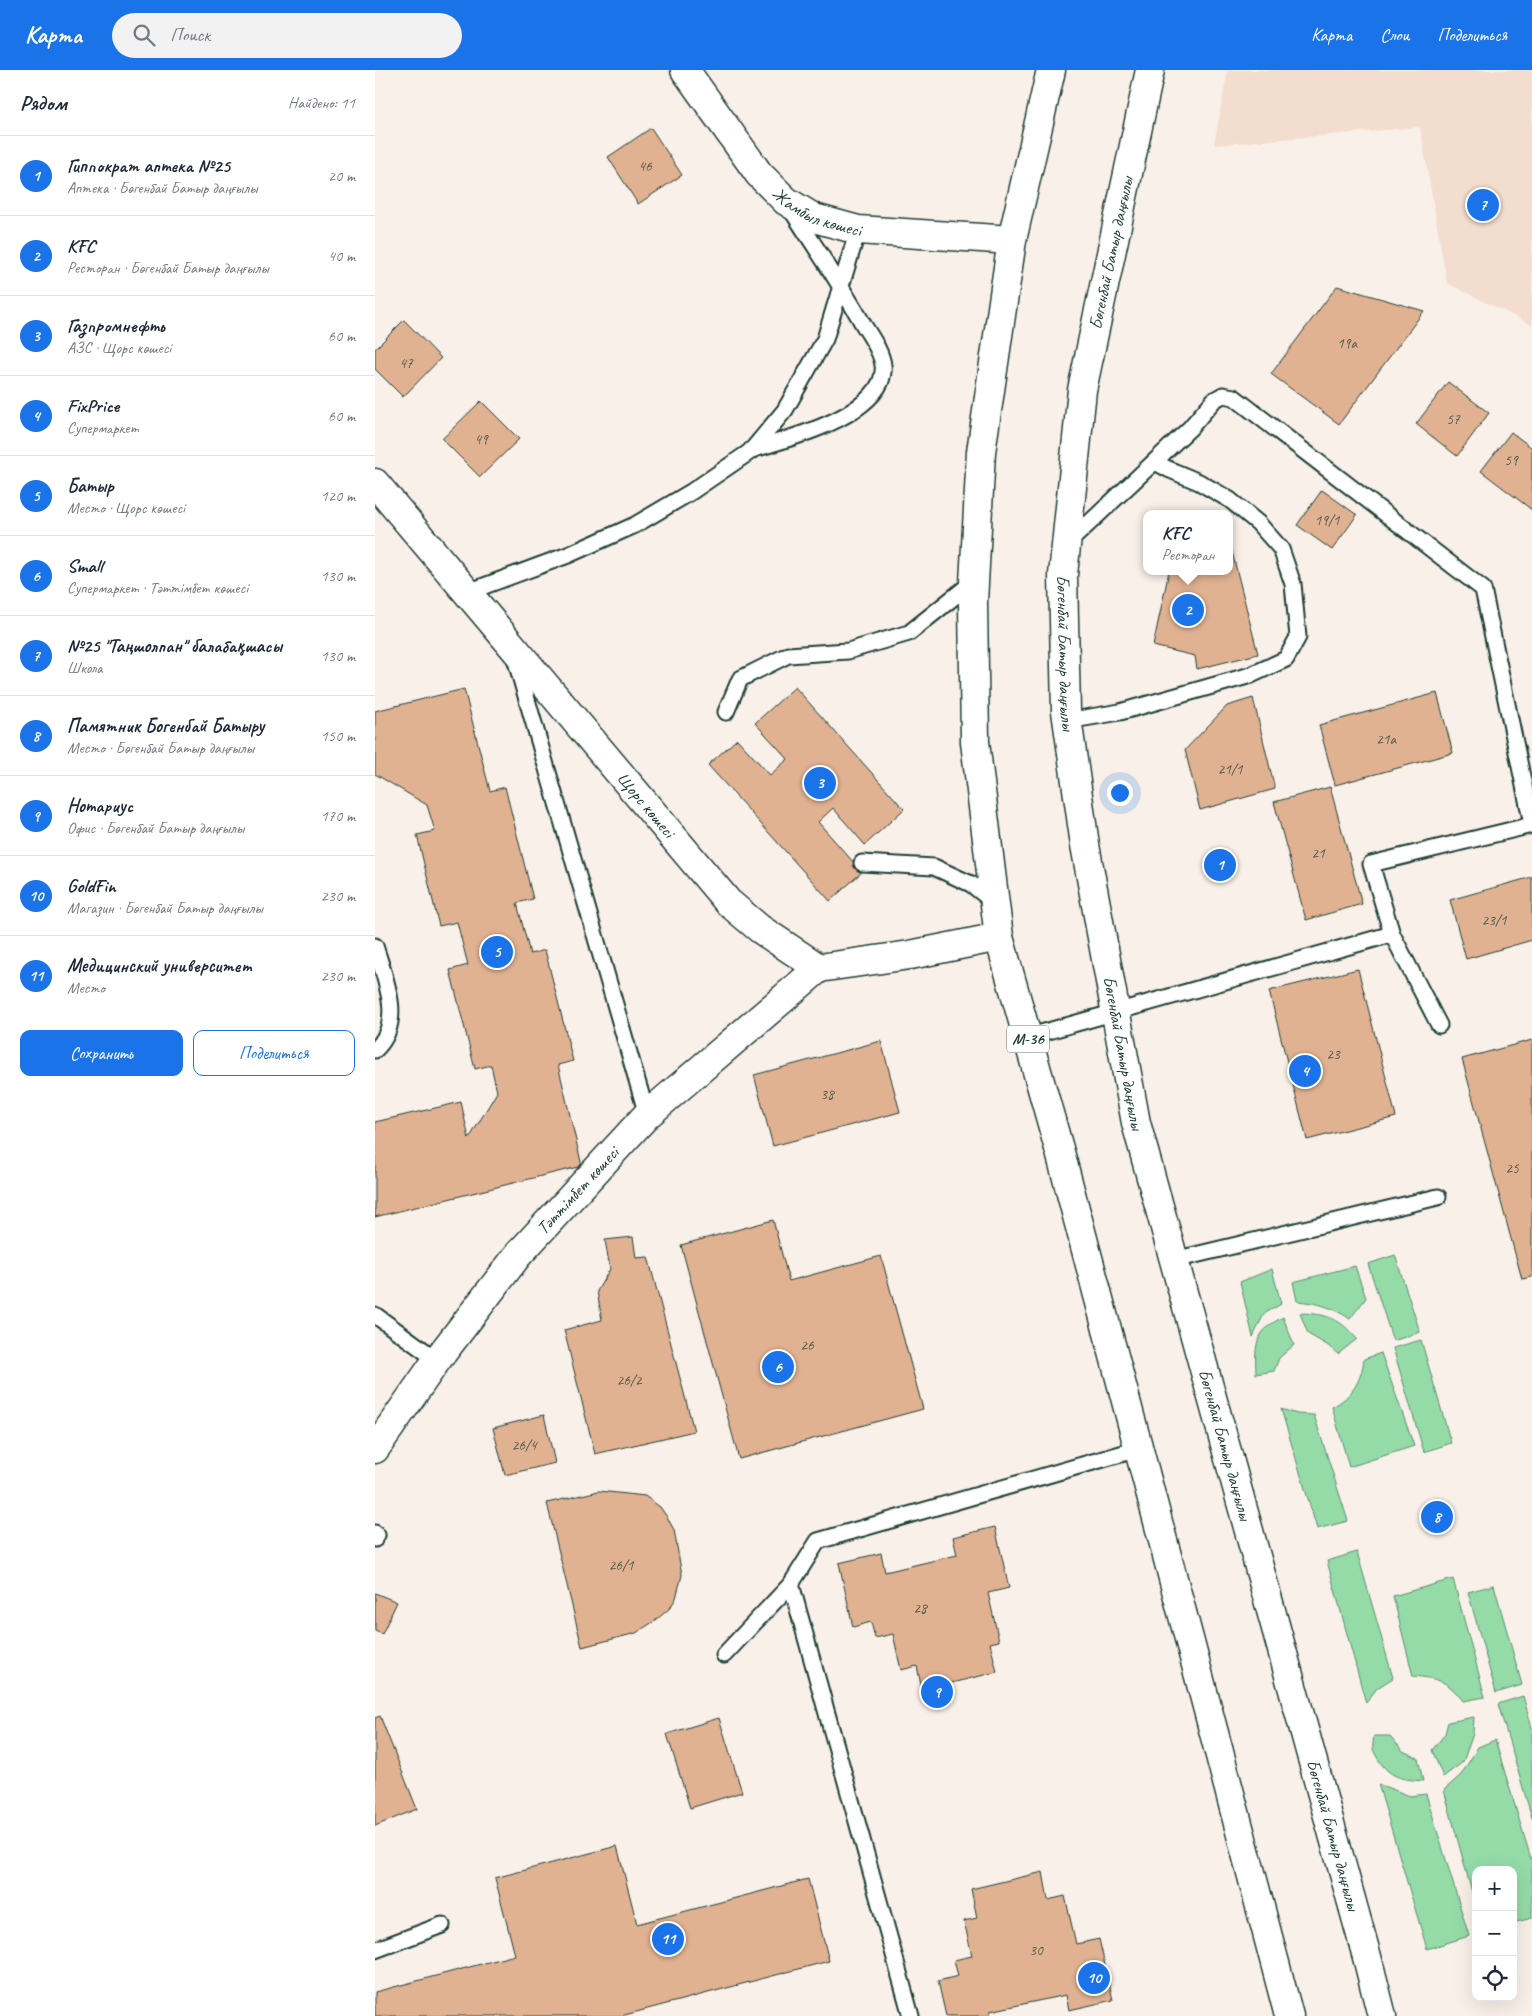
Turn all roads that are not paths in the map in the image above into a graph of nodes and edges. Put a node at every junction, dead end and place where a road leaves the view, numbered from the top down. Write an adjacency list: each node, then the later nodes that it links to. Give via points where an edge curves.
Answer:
1 (685, 70): 4 (main road, Жамбыл көшесі, via 759,174)
2 (1051, 70): 6 (main road, M-36)
3 (1150, 70): 11 (main road, Бөгенбай Батыр даңғылы, via 1082,390)
4 (786, 201): 5 (main road, Жамбыл көшесі, via 814,218); 7 (lane)
5 (858, 230): 6 (main road, Жамбыл көшесі); 7 (lane)
6 (1012, 240): 12 (main road, M-36, via 981,452)
7 (841, 286): 8 (lane, via 825,339 785,410); 8 (lane, via 879,352 884,366 881,382 873,394 854,410 812,431)
8 (751, 450): 13 (lane, via 691,492 635,525 567,555)
9 (1155, 462): 11 (lane); 16 (lane, via 1199,482 1259,522 1281,549 1293,584 1298,636 1286,659 1251,675 1120,712); 17 (lane, via 1214,400 1223,395 1234,397 1483,589)
10 (375, 483): 13 (main road, Щорс көшесі)
11 (1066, 545): 16 (main road, Бөгенбай Батыр даңғылы, via 1063,575)
12 (974, 581): 15 (lane, via 909,633 848,651 788,655 740,680); 19 (main road, M-36, via 975,742)
13 (467, 592): 14 (main road, Щорс көшесі)
14 (510, 642): 23 (main road, Щорс көшесі, via 729,902 760,929); 28 (lane)
15 (726, 712)
16 (1067, 721): 24 (main road, Бөгенбай Батыр даңғылы, via 1085,845)
17 (1532, 825): 20 (lane, via 1371,864)
18 (862, 863): 19 (lane, via 934,867 971,884)
19 (995, 903): 21 (main road, M-36)
20 (1392, 934): 24 (lane); 25 (lane)
21 (999, 937): 23 (main road); 26 (main road, M-36)
22 (375, 946): 27 (lane, via 389,993 391,1025)
23 (819, 968): 28 (main road, Тәттімбет көшесі)
24 (1116, 1012): 26 (lane); 30 (main road, Бөгенбай Батыр даңғылы, via 1136,1123)
25 (1439, 1025)
26 (1027, 1037): 34 (main road, M-36)
27 (375, 1050)
28 (647, 1115): 32 (main road, Тәттімбет көшесі, via 518,1255)
29 (1438, 1197): 30 (lane)
30 (1174, 1260): 43 (main road, Бөгенбай Батыр даңғылы)
31 (375, 1315): 32 (lane)
32 (437, 1360): 33 (main road, Тәттімбет көшесі)
33 (375, 1448)
34 (1138, 1449): 37 (lane, via 818,1541); 42 (main road, M-36)
35 (375, 1533): 36 (lane)
36 (375, 1540)
37 (791, 1584): 38 (lane); 41 (lane)
38 (724, 1654)
39 (442, 1925): 40 (lane)
40 (375, 1950)
41 (911, 2016)
42 (1289, 2016)
43 (1382, 2016)

